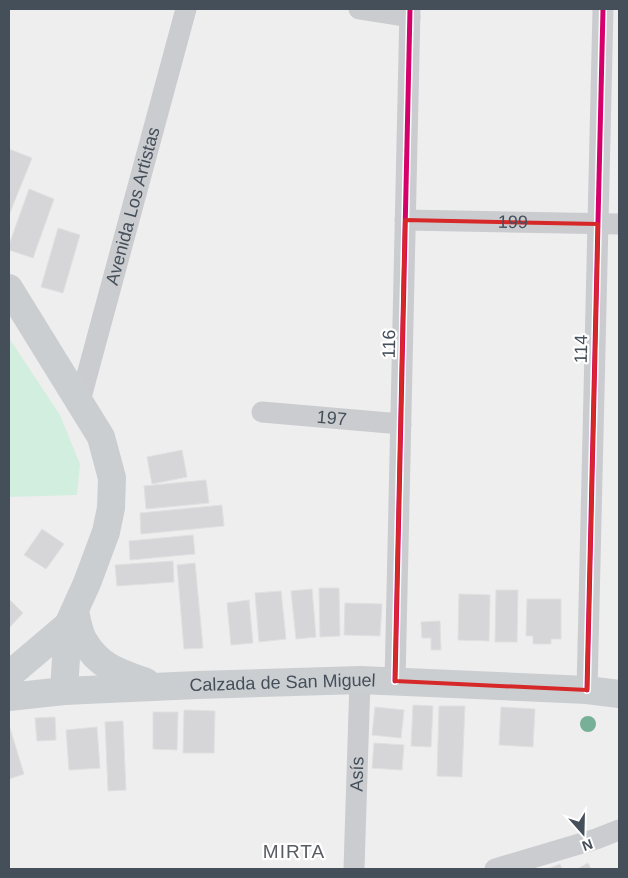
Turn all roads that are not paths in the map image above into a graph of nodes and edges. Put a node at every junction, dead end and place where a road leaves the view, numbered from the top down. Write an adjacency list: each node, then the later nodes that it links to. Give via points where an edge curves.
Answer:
1 (186, 9): 9 (street, Avenida Los Artistas)
2 (359, 9): 4 (street)
3 (603, 9): 6 (street, 114)
4 (410, 13): 5 (street, 116)
5 (405, 220): 6 (street, 199); 11 (street, 116)
6 (598, 224): 7 (street, 199); 17 (street, 114)
7 (619, 224)
8 (9, 288): 9 (main road)
9 (80, 401): 12 (main road, via 102,437 112,478 111,508 106,532)
10 (262, 412): 11 (street, 197)
11 (401, 424): 15 (street, 116)
12 (71, 618): 13 (main road); 16 (main road, via 92,652 110,669); 18 (main road)
13 (9, 675)
14 (360, 680): 15 (main road, Calzada de San Miguel); 16 (main road, Calzada de San Miguel); 22 (street, Asís)
15 (395, 681): 17 (main road, Calzada de San Miguel)
16 (157, 687): 18 (main road, Calzada de San Miguel)
17 (587, 690): 19 (main road, Calzada de San Miguel)
18 (64, 691): 20 (main road, Calzada de San Miguel)
19 (619, 694)
20 (9, 697)
21 (619, 830): 23 (street)
22 (354, 869)
23 (495, 869)

